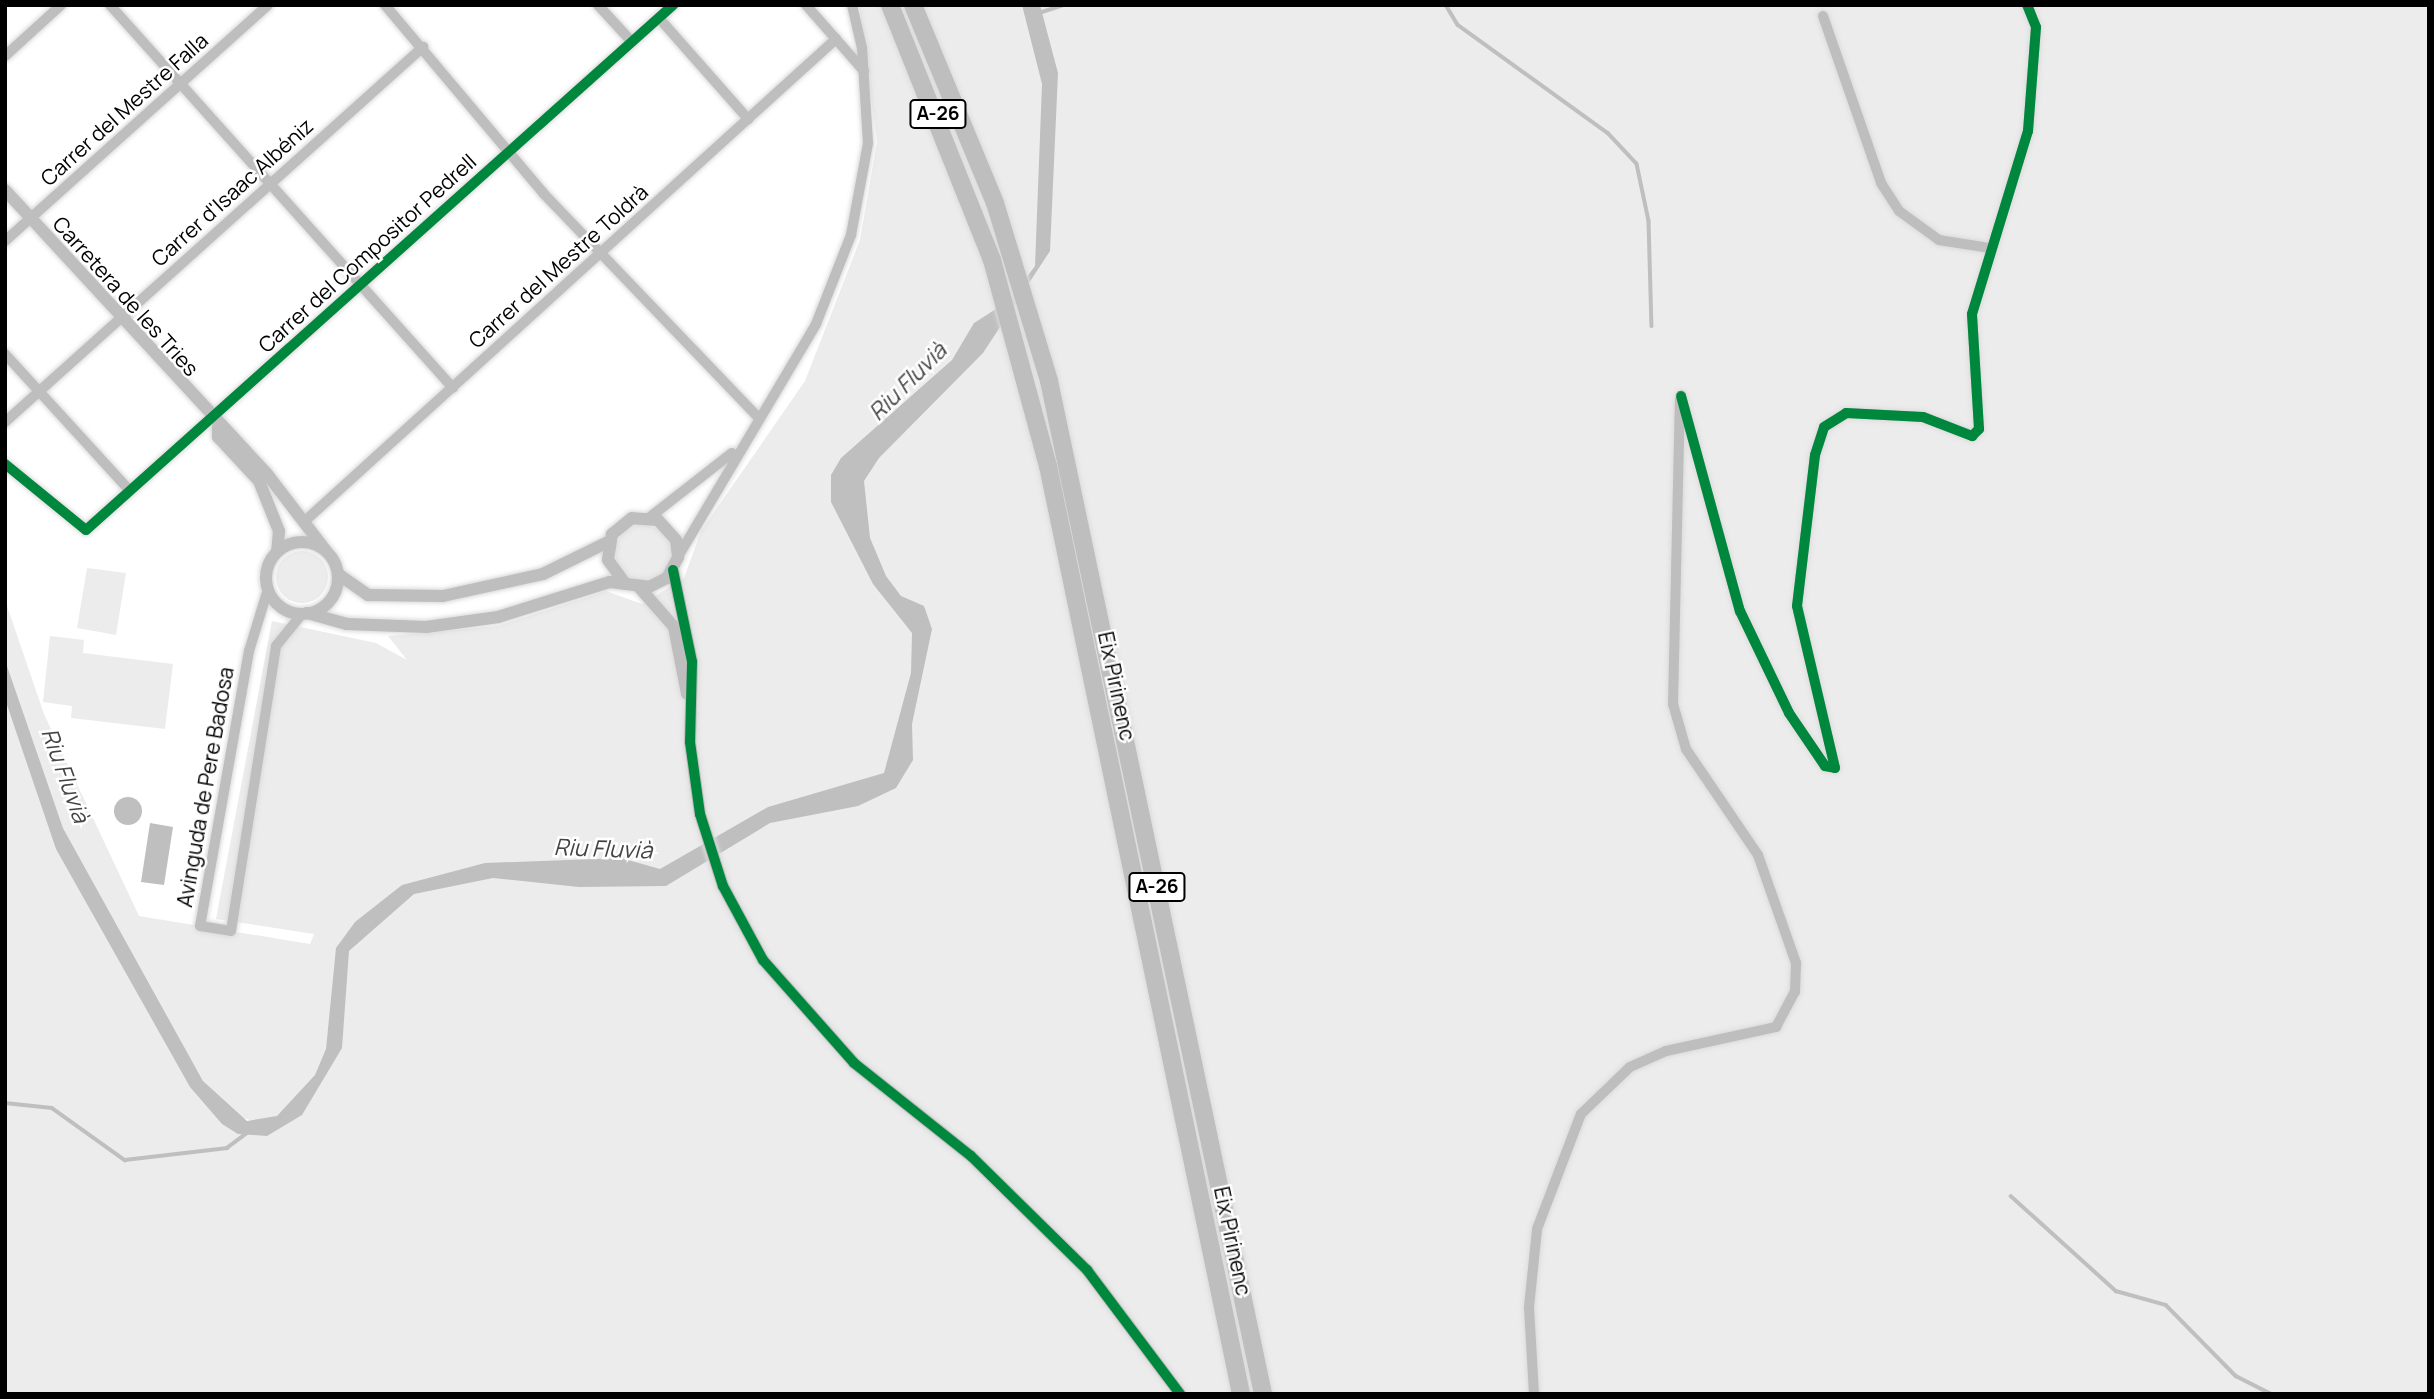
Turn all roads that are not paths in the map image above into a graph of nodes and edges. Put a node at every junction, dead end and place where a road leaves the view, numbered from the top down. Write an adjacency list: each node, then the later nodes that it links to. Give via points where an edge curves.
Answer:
1 (61, 5): 17 (street)
2 (110, 5): 19 (street)
3 (268, 5): 19 (street, Carrer del Mestre Falla)
4 (385, 5): 16 (street)
5 (598, 5): 15 (street)
6 (673, 5): 13 (street, Carrer del Compositor Pedrell)
7 (806, 5): 14 (street)
8 (852, 5): 18 (street)
9 (890, 5): 53 (highway, Eix Pirinenc / A-26, via 980,224 1032,403)
10 (913, 5): 54 (highway, Eix Pirinenc / A-26, via 995,203 1049,381)
11 (2027, 5): 26 (street, via 2036,27 2028,131)
12 (1823, 16): 26 (street, via 1881,183 1899,211 1939,240)
13 (659, 18): 15 (street, Carrer del Compositor Pedrell); 20 (street)
14 (836, 39): 18 (street); 20 (street, Carrer del Mestre Toldrà)
15 (632, 42): 21 (street, Carrer del Compositor Pedrell)
16 (423, 47): 21 (street); 22 (street, Carrer d'Isaac Albéniz)
17 (5, 56)
18 (864, 71): 33 (street, via 868,143 851,235 816,324)
19 (181, 84): 22 (street); 24 (street, Carrer del Mestre Falla)
20 (748, 119): 27 (street, Carrer del Mestre Toldrà)
21 (511, 150): 27 (street); 28 (street, Carrer del Compositor Pedrell)
22 (270, 184): 28 (street); 29 (street, Carrer d'Isaac Albéniz)
23 (5, 190): 24 (street, Carretera de les Tries)
24 (31, 219): 25 (street, Carrer del Mestre Falla); 29 (street, Carretera de les Tries)
25 (5, 241)
26 (1990, 247): 55 (street, via 1970,336 1979,429 1972,436 1923,417 1846,413 1824,427 1815,455 1797,606 1835,768 1825,766 1789,713 1740,611 1681,396 1672,554 1674,704 1686,749 1758,855 1796,963 1795,992 1776,1027 1667,1051 1630,1068 1581,1114 1538,1228 1529,1307)
27 (599, 254): 31 (street, Carrer del Mestre Toldrà); 33 (street, via 639,287)
28 (361, 285): 31 (street); 35 (street, Carrer del Compositor Pedrell)
29 (120, 319): 32 (street, Carrer d'Isaac Albéniz); 35 (street, Carretera de les Tries)
30 (5, 354): 32 (street)
31 (453, 388): 40 (street, Carrer del Mestre Toldrà)
32 (39, 392): 34 (street, Carrer d'Isaac Albéniz); 38 (street)
33 (759, 418): 36 (street)
34 (5, 422)
35 (214, 423): 38 (street, Carrer del Compositor Pedrell); 40 (street, Carretera de les Tries); 43 (street, Carretera de les Tries, via 218,437 259,481 278,531)
36 (736, 451): 39 (street); 44 (street)
37 (5, 464): 38 (street, Carrer del Compositor Pedrell, via 86,530)
38 (130, 491)
39 (650, 517): 41 (street, via 624,522); 44 (street, via 671,532)
40 (306, 520): 42 (street, Carretera de les Tries)
41 (608, 542): 46 (street, via 543,573 443,596 379,597 360,592); 47 (street, via 611,569)
42 (326, 551): 43 (street, via 297,542); 46 (street)
43 (277, 552): 49 (street, via 268,565)
44 (678, 557): 45 (street)
45 (673, 570): 48 (street, via 659,584); 51 (street, via 692,662)
46 (338, 574): 50 (street, via 331,600)
47 (624, 582): 48 (street); 50 (street, via 498,617 426,627 347,624)
48 (639, 587): 51 (street, via 674,627)
49 (268, 589): 50 (street, via 285,609); 50 (street, Avinguda de Pere Badosa, via 249,651 200,926 231,931 276,646)
50 (304, 614)
51 (690, 705): 52 (street, via 692,756 706,839 763,961 854,1063 971,1156 1079,1262)
52 (1180, 1394)
53 (1241, 1394)
54 (1263, 1394)
55 (1534, 1394)

